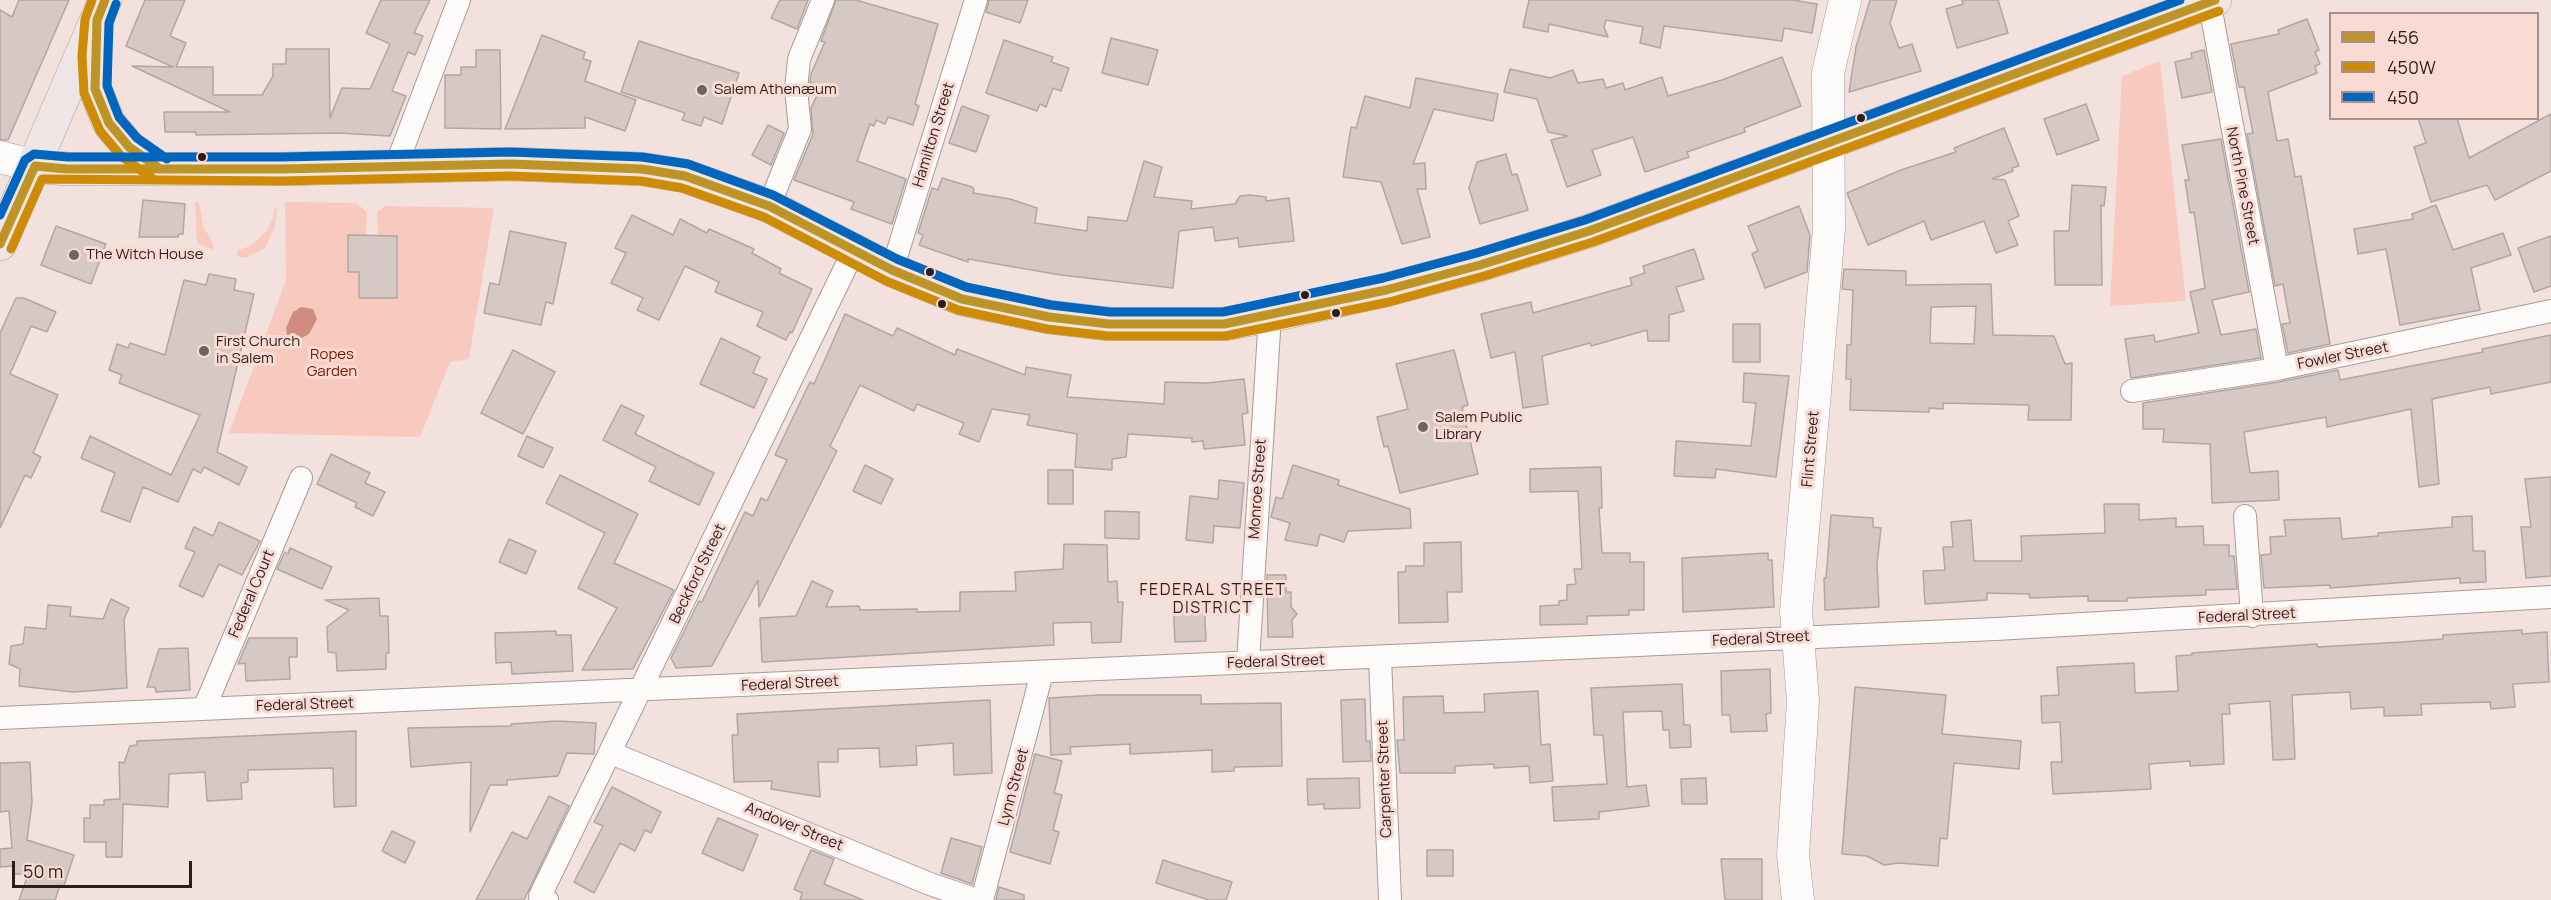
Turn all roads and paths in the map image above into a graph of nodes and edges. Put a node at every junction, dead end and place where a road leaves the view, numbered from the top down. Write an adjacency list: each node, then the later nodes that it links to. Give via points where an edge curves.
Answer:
1 (459, 0): 10 (street)
2 (823, 0): 12 (street, via 800,59 796,89 800,129)
3 (976, 0): 15 (street, Hamilton Street)
4 (1845, 0): 7 (street, Flint Street, via 1828,73)
5 (2211, 1): 7 (main road); 18 (street, North Pine Street)
6 (101, 10): 9 (main road); 11 (main road, via 94,56 95,89 109,123 129,147)
7 (1827, 142): 17 (main road, via 1589,231 1480,265); 24 (street, Flint Street, via 1829,229 1796,611)
8 (0, 157): 9 (street)
9 (35, 166): 11 (main road); 13 (main road)
10 (396, 166): 11 (main road); 12 (main road, via 510,164 642,169 684,176)
11 (160, 169)
12 (770, 206): 14 (main road)
13 (0, 244)
14 (854, 250): 15 (main road); 28 (street, Beckford Street)
15 (892, 270): 17 (main road, via 962,299 1049,317 1108,324 1224,324)
16 (2551, 311): 18 (street, Fowler Street)
17 (1270, 316): 26 (street, Monroe Street)
18 (2277, 369): 19 (street, Fowler Street)
19 (2132, 391)
20 (301, 478): 29 (street, Federal Court)
21 (2245, 516): 23 (street)
22 (2551, 597): 23 (street, Federal Street)
23 (2252, 616): 24 (street, Federal Street)
24 (1797, 638): 25 (street, Federal Street); 36 (street, Flint Street, via 1803,701 1793,855)
25 (1380, 658): 26 (street, Federal Street); 35 (street, Carpenter Street)
26 (1248, 662): 27 (street, Federal Street)
27 (1042, 673): 28 (street, Federal Street); 34 (street, Lynn Street)
28 (642, 691): 29 (street, Federal Street); 31 (street, Beckford Street)
29 (204, 710): 30 (street, Federal Street)
30 (0, 718)
31 (611, 753): 32 (street, Beckford Street); 33 (street, Andover Street)
32 (543, 898)
33 (977, 900)
34 (982, 900)
35 (1390, 900)
36 (1798, 900)

